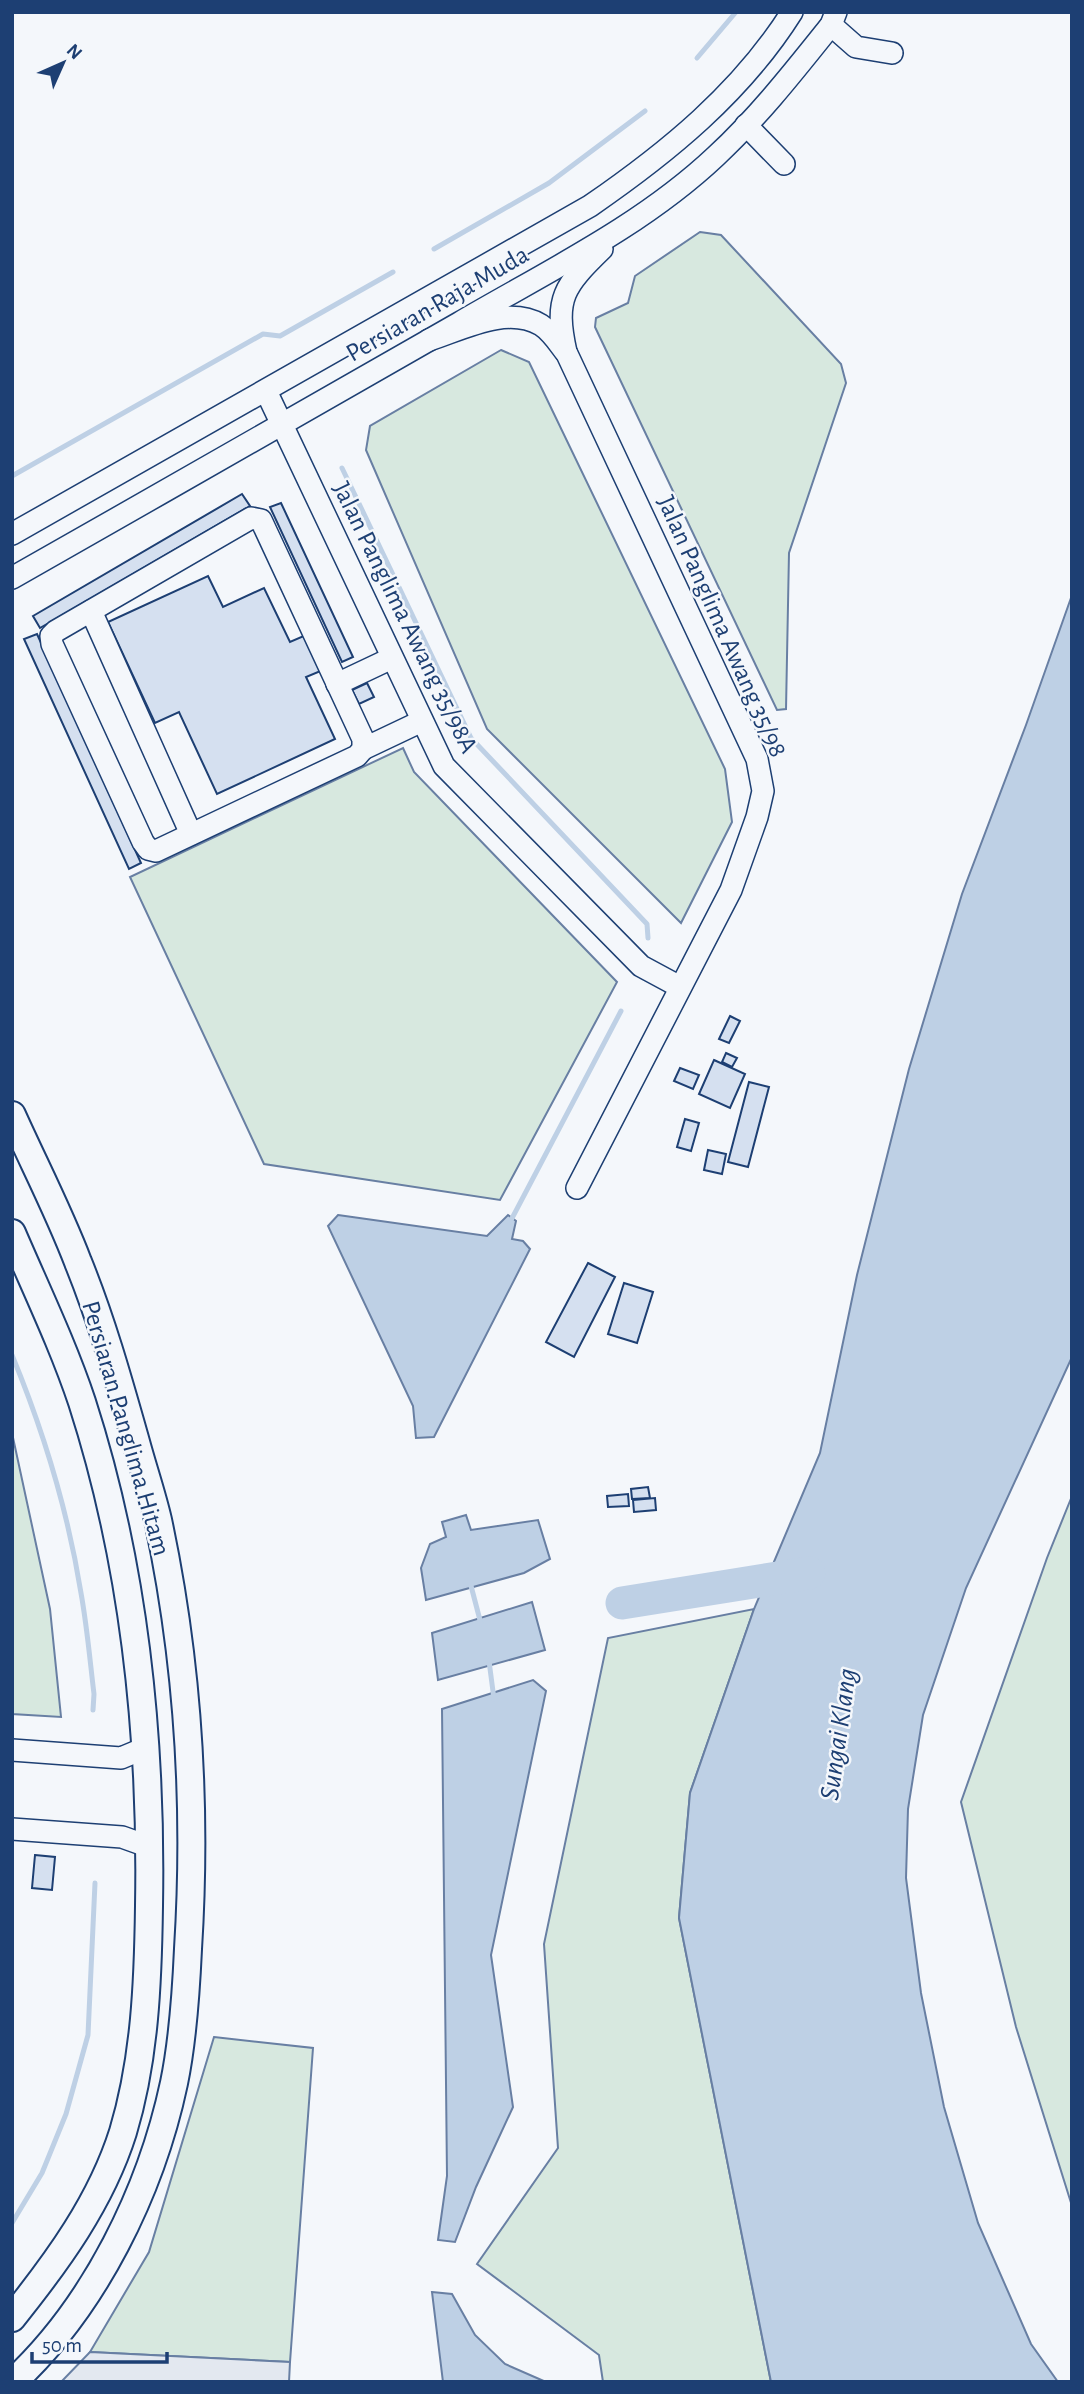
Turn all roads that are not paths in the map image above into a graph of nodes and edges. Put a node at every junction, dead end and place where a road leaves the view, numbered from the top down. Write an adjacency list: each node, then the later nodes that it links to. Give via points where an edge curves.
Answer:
1 (792, 12): 9 (street, Persiaran Raja Muda, via 741,79 690,131 641,171 590,206)
2 (834, 18): 3 (street, via 856,47); 4 (street, Persiaran Raja Muda, via 769,103)
3 (892, 53)
4 (746, 125): 5 (street); 6 (street, Persiaran Raja Muda, via 716,157)
5 (784, 164)
6 (631, 222): 7 (street, Persiaran Raja Muda); 8 (street, via 567,286 561,306)
7 (429, 340): 8 (street, via 499,317 521,318 541,325); 10 (street, Persiaran Raja Muda)
8 (567, 354): 19 (street, Jalan Panglima Awang 35/98, via 757,759 762,791 757,817 731,890)
9 (266, 391): 10 (street, Jalan Panglima Awang 35/98A); 11 (street, Persiaran Raja Muda)
10 (282, 425): 12 (street, Persiaran Raja Muda); 14 (street, Jalan Panglima Awang 35/98A)
11 (12, 534)
12 (12, 578)
13 (91, 611): 15 (street, via 251,518 261,520); 18 (street); 18 (street, via 56,631 52,644 148,849 156,850)
14 (392, 658): 15 (street); 16 (street, Jalan Panglima Awang 35/98A)
15 (337, 684): 17 (street, via 363,739)
16 (422, 721): 17 (street); 19 (street, Jalan Panglima Awang 35/98A, via 444,766 641,966)
17 (363, 749): 18 (street, via 357,756)
18 (191, 834)
19 (680, 986): 21 (street, Jalan Panglima Awang 35/98)
20 (12, 1115): 28 (main road, Persiaran Panglima Hitam, via 79,1263 119,1382 157,1519 183,1678 192,1793 186,1994 174,2083 155,2148 127,2226 81,2300 37,2360)
21 (577, 1188)
22 (12, 1233): 23 (main road, Persiaran Panglima Hitam, via 76,1388 99,1460 131,1619)
23 (145, 1748): 24 (street, via 121,1758); 26 (main road, Persiaran Panglima Hitam)
24 (12, 1751)
25 (12, 1829): 26 (street, via 122,1837)
26 (150, 1847): 27 (main road, Persiaran Panglima Hitam, via 148,1993 140,2056 122,2133 96,2198 54,2266)
27 (12, 2318)
28 (13, 2382)

